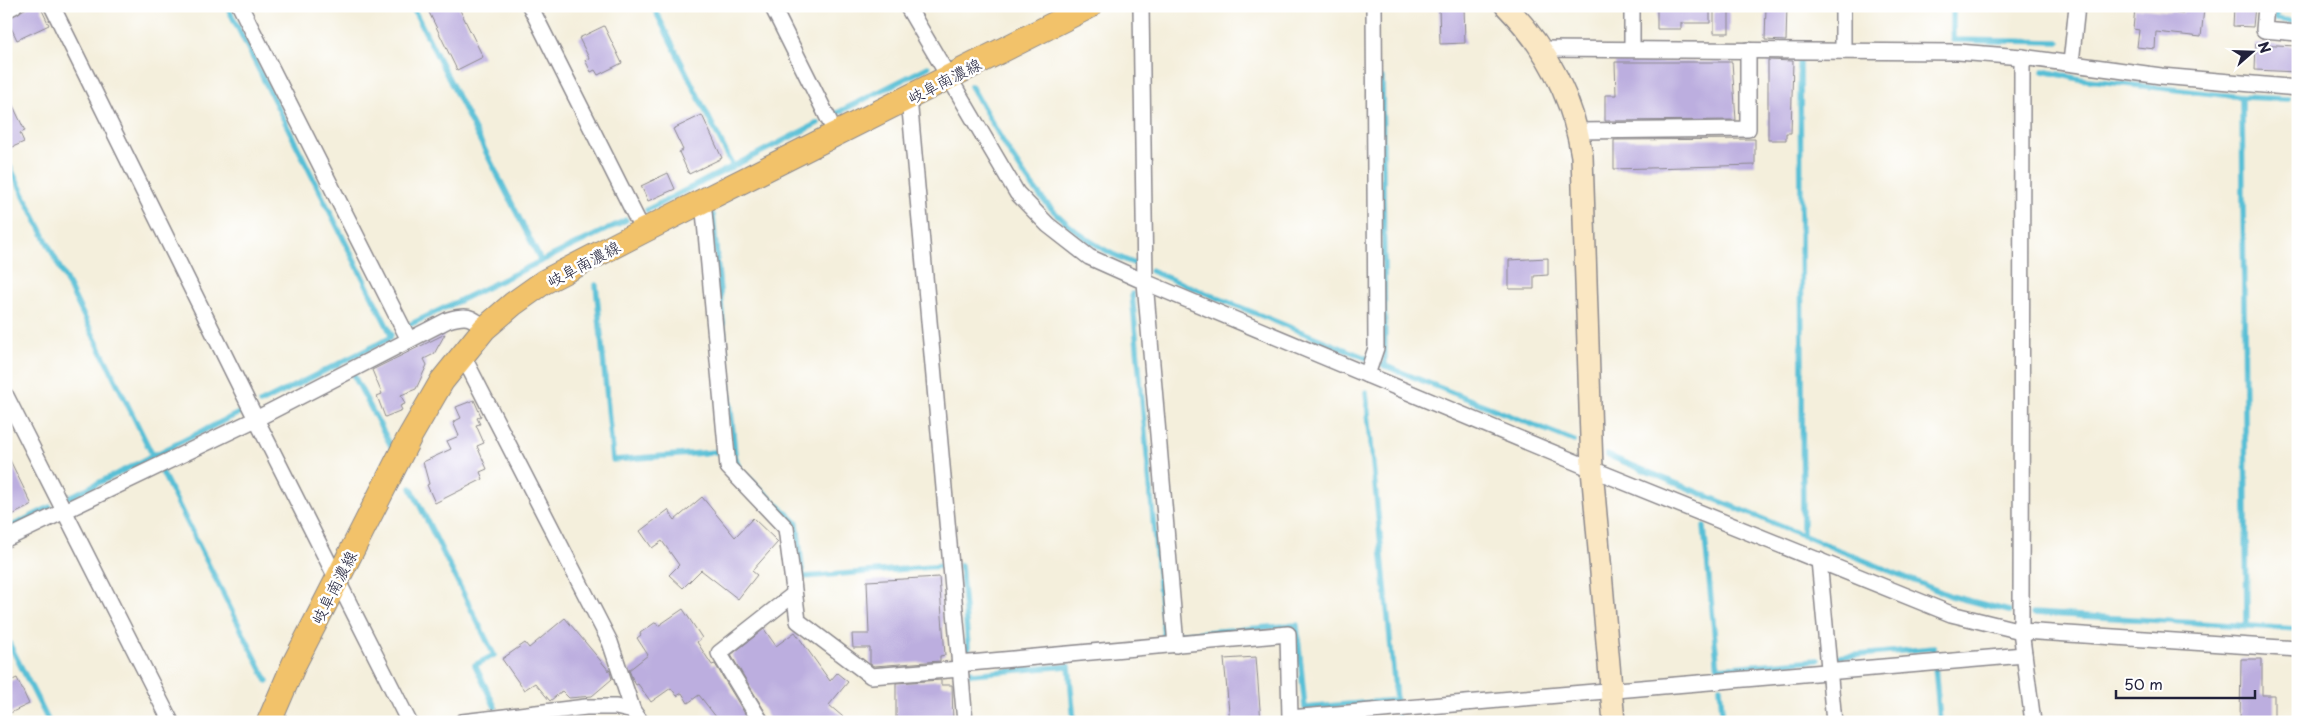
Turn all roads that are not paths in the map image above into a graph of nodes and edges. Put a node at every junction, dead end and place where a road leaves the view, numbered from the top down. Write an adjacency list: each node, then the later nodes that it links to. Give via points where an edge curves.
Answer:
1 (14, 6): 15 (street)
2 (52, 6): 36 (street)
3 (240, 6): 32 (street)
4 (530, 6): 29 (street)
5 (772, 6): 27 (street)
6 (907, 6): 23 (street)
7 (1090, 6): 23 (main road, 岐阜南濃線)
8 (1141, 6): 30 (street)
9 (1374, 6): 34 (street, via 1376,348)
10 (1506, 6): 17 (street)
11 (1632, 6): 18 (street)
12 (1843, 6): 20 (street)
13 (2077, 6): 22 (street)
14 (2266, 6): 16 (street, via 2264,30)
15 (6, 10)
16 (2298, 33)
17 (1541, 48): 18 (street); 26 (street, via 1568,100)
18 (1632, 49): 19 (street)
19 (1748, 50): 20 (street); 26 (street, via 1748,129)
20 (1843, 51): 21 (street, via 1958,52)
21 (2022, 57): 22 (street); 43 (street)
22 (2071, 63): 24 (street, via 2161,76)
23 (948, 78): 25 (main road, 岐阜南濃線); 30 (street, via 1017,193 1048,226 1089,257)
24 (2298, 88)
25 (908, 98): 27 (main road, 岐阜南濃線); 47 (street)
26 (1578, 131): 37 (street, via 1585,188)
27 (836, 134): 28 (main road, 岐阜南濃線)
28 (703, 201): 29 (main road, 岐阜南濃線); 42 (street, via 728,467 786,528)
29 (643, 231): 31 (main road, 岐阜南濃線, via 544,282)
30 (1145, 282): 34 (street); 44 (street)
31 (484, 329): 32 (street, via 475,319 462,316); 33 (main road, 岐阜南濃線)
32 (409, 340): 36 (street)
33 (462, 354): 41 (main road, 岐阜南濃線, via 442,381 410,438); 50 (street, via 610,642)
34 (1367, 375): 37 (street)
35 (6, 396): 38 (street)
36 (256, 419): 38 (street); 41 (street)
37 (1592, 469): 40 (street); 49 (street)
38 (64, 511): 39 (street); 52 (street)
39 (6, 539)
40 (1819, 560): 43 (street, via 1951,614); 48 (street)
41 (336, 580): 53 (main road, 岐阜南濃線); 54 (street)
42 (794, 594): 47 (street, via 798,621 872,676); 56 (street, via 719,653)
43 (2021, 631): 45 (street); 46 (street)
44 (1176, 645): 47 (street); 51 (street, via 1288,634)
45 (2298, 649)
46 (2024, 655): 48 (street); 60 (street)
47 (960, 667): 57 (street)
48 (1829, 671): 49 (street); 59 (street)
49 (1610, 689): 51 (street); 58 (street)
50 (637, 716): 55 (street, via 616,707 586,707)
51 (1289, 720)
52 (171, 722)
53 (269, 722)
54 (409, 722)
55 (462, 722)
56 (761, 722)
57 (964, 722)
58 (1614, 722)
59 (1834, 722)
60 (2033, 722)

